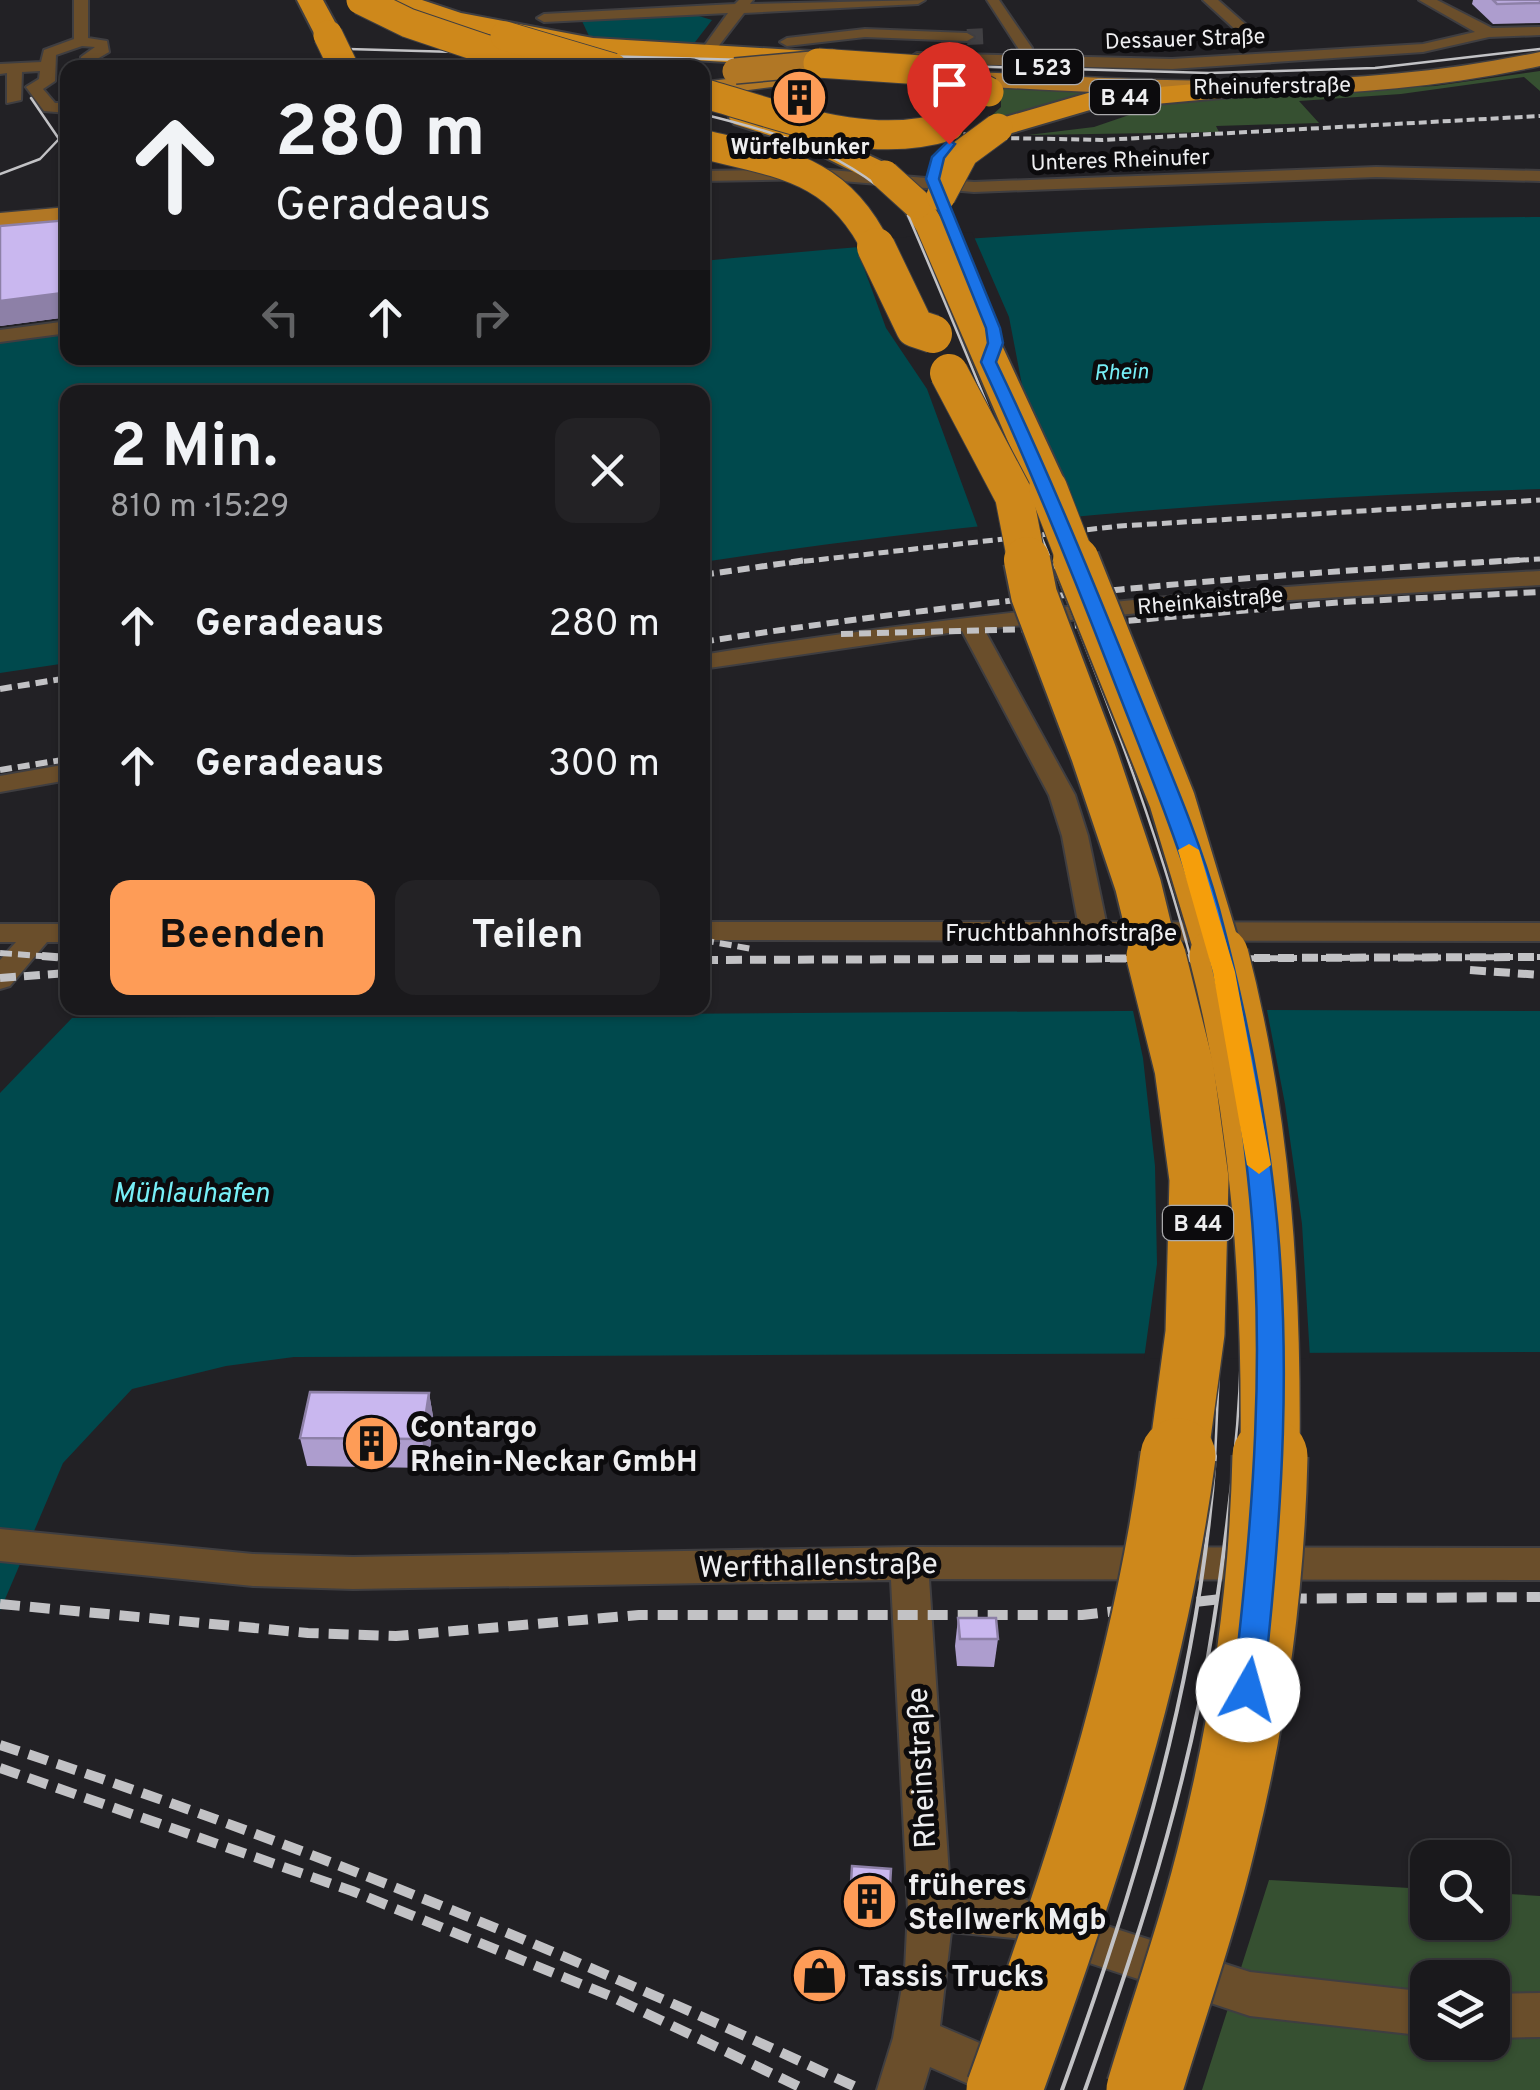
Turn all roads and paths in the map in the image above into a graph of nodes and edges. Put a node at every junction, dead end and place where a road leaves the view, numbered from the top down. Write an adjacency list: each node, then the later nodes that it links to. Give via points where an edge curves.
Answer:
1 (81, 0): 16 (street)
2 (310, 0): 14 (highway)
3 (333, 0): 24 (highway)
4 (361, 0): 25 (highway, bridge)
5 (396, 0): 13 (highway)
6 (918, 0): 11 (street)
7 (1210, 0): 18 (street)
8 (1427, 0): 9 (street); 20 (street)
9 (1441, 0)
10 (994, 1): 19 (street)
11 (742, 4): 12 (street); 30 (street)
12 (544, 18)
13 (456, 20): 26 (highway, bridge); 27 (highway)
14 (328, 35): 22 (highway); 23 (highway, bridge)
15 (968, 37): 17 (street, via 865,33)
16 (81, 41): 21 (street, via 102,44 102,52); 29 (street, via 49,53)
17 (786, 42)
18 (1255, 45): 19 (street, Dessauer Straße, via 1172,64); 20 (street, Dessauer Straße)
19 (1021, 46): 30 (street, Dessauer Straße)
20 (1528, 47): 28 (main road, Rheinuferstraße / L 523, bridge, via 1353,63 1151,69); 32 (main road, Rheinuferstraße / L 523, via 1426,79)
21 (89, 60)
22 (322, 60)
23 (340, 60)
24 (474, 60)
25 (517, 60)
26 (587, 60)
27 (682, 60)
28 (826, 63): 30 (highway, bridge); 39 (highway, bridge, via 942,72 975,82 989,92 992,106)
29 (48, 66): 31 (street); 34 (street, via 47,81 34,87)
30 (720, 66)
31 (7, 69): 34 (street, via 13,98)
32 (1255, 88): 33 (main road, Rheinuferstraße / L 523, via 856,75); 39 (highway, B 44, via 1088,102)
33 (710, 90)
34 (38, 92): 36 (street, via 50,108)
35 (710, 93): 39 (highway, B 44, bridge, via 869,134)
36 (60, 108)
37 (710, 110): 50 (highway, B 44, bridge, via 812,139 897,185 933,231)
38 (710, 127): 48 (highway, B 44, via 780,144 858,184 892,228)
39 (972, 127): 50 (highway, via 938,157 933,179 993,328)
40 (710, 146): 48 (highway, bridge, via 793,167 837,192 861,216 915,328)
41 (710, 176): 42 (street, Unteres Rheinufer, via 818,174 974,187 1376,172)
42 (1540, 176)
43 (60, 217): 45 (main road)
44 (60, 225): 45 (main road)
45 (10, 226): 46 (street)
46 (60, 233)
47 (60, 329): 49 (street)
48 (934, 334): 71 (highway, B 44, bridge, via 1014,496 1034,595 1138,884 1184,1068 1199,1179 1195,1334 1169,1527 1132,1694 1078,1885)
49 (0, 336)
50 (989, 363): 73 (highway, B 44, bridge, via 1048,488 1181,827 1224,972 1261,1180 1270,1336 1267,1528 1248,1690 1202,1905)
51 (1540, 578): 52 (street, Rheinkaistraße, via 1336,589)
52 (970, 624): 53 (street, Rheinkaistraße); 60 (street, via 1062,795)
53 (710, 661)
54 (60, 773): 55 (street)
55 (0, 784)
56 (710, 931): 60 (street, Fruchtbahnhofstraße)
57 (1540, 932): 60 (street, Fruchtbahnhofstraße)
58 (0, 933): 59 (street)
59 (53, 933): 61 (street)
60 (1094, 933)
61 (0, 978)
62 (0, 1545): 63 (street, Werfthallenstraße, via 353,1573)
63 (909, 1563): 64 (street, Werfthallenstraße); 65 (street, Rheinstraße)
64 (1540, 1564)
65 (930, 1909): 66 (street, via 1014,1917 1250,1994); 69 (street, Rheinstraße)
66 (1410, 2012)
67 (1540, 2015): 68 (street)
68 (1510, 2016)
69 (916, 2038): 70 (street, Rheinstraße); 72 (street)
70 (900, 2090)
71 (1004, 2090)
72 (1030, 2090)
73 (1144, 2090)

